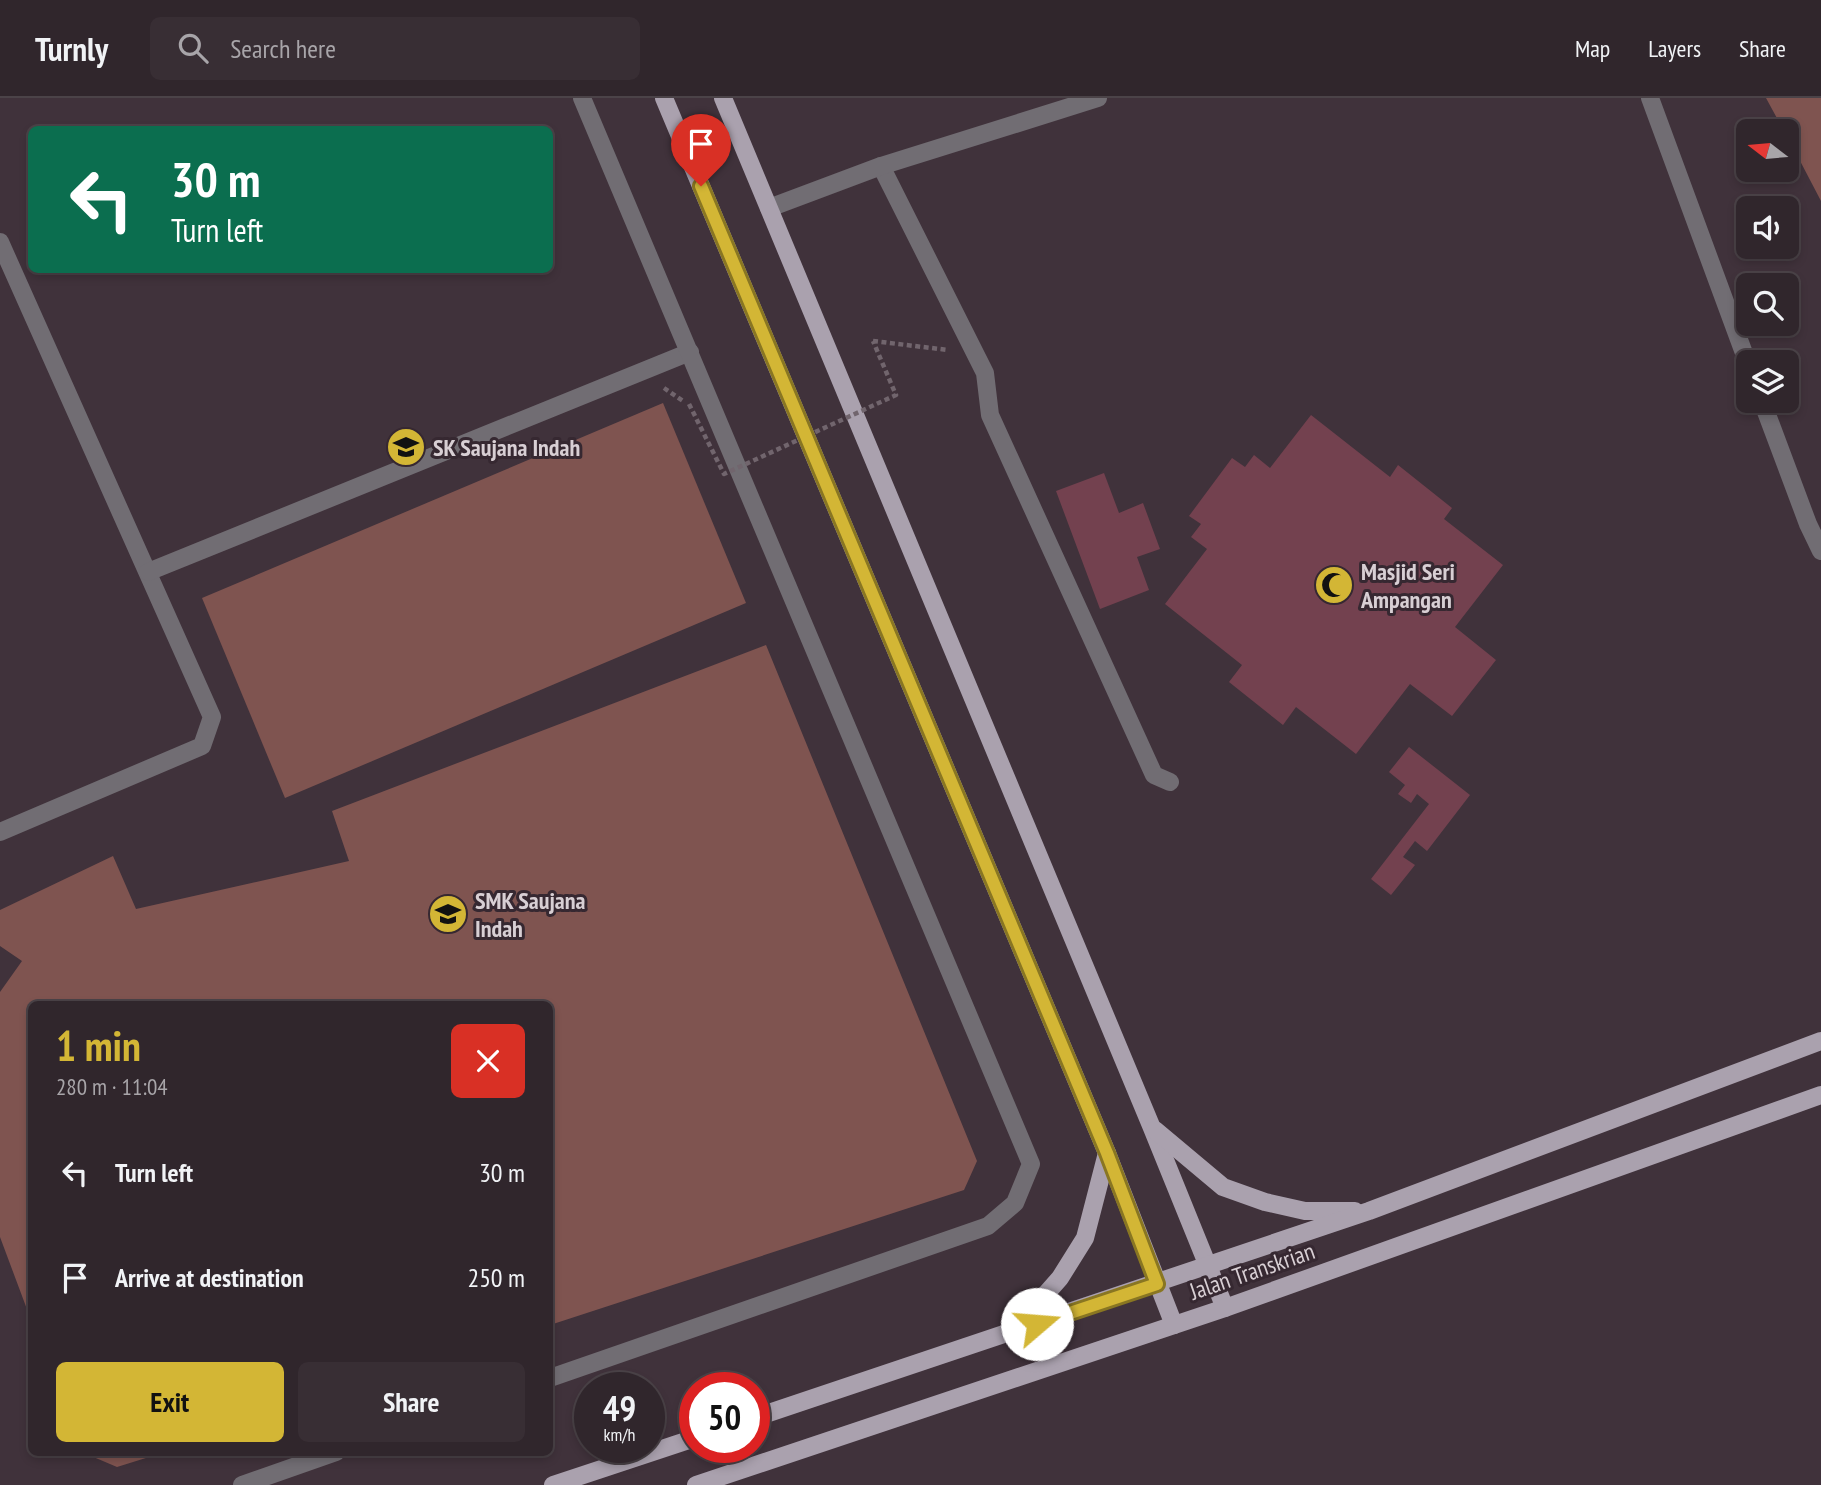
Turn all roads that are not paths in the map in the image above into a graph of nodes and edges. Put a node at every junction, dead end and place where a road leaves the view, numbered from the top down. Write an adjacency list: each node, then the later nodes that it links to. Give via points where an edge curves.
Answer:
1 (582, 98): 10 (street)
2 (664, 98): 20 (main road)
3 (723, 98): 7 (main road)
4 (1098, 98): 6 (street)
5 (1650, 98): 9 (street)
6 (881, 166): 7 (street); 15 (street, via 985,373 990,415 1154,775)
7 (769, 208): 19 (main road)
8 (0, 242): 14 (street)
9 (1743, 350)
10 (690, 352): 14 (street); 27 (street, via 1031,1164 1015,1203 988,1226)
11 (1767, 413): 12 (street)
12 (1814, 521): 13 (street)
13 (1821, 551)
14 (148, 572): 16 (street, via 212,717 202,746)
15 (1170, 782)
16 (0, 832)
17 (1821, 1041): 21 (main road, Jalan Transkrian)
18 (1821, 1095): 24 (main road, Jalan Transkrian)
19 (1152, 1128): 21 (main road, via 1223,1187 1305,1210); 22 (main road)
20 (1107, 1153): 23 (main road); 26 (main road, via 1086,1238 1060,1278)
21 (1369, 1211): 22 (main road, Jalan Transkrian)
22 (1209, 1266): 23 (main road, Jalan Transkrian); 24 (main road)
23 (1157, 1284): 25 (main road); 26 (main road, Jalan Transkrian)
24 (1225, 1308): 25 (main road, Jalan Transkrian)
25 (1174, 1325): 33 (main road, Jalan Transkrian)
26 (1013, 1332): 28 (main road, Jalan Transkrian)
27 (553, 1377)
28 (770, 1413)
29 (679, 1443): 32 (main road)
30 (325, 1456): 31 (street)
31 (243, 1485)
32 (553, 1485)
33 (696, 1485)

